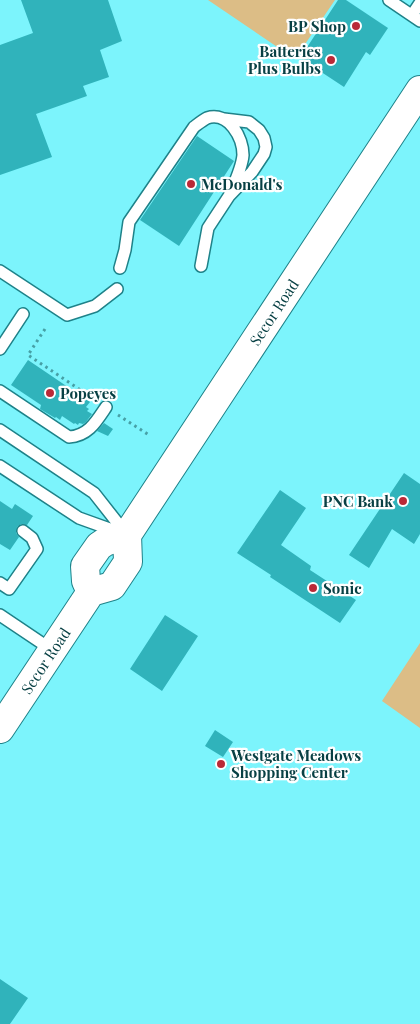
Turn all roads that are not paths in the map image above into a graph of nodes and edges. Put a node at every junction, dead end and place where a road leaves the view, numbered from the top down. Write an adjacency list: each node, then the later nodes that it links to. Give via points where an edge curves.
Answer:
1 (389, 0): 3 (lane)
2 (420, 3): 3 (lane)
3 (416, 18)
4 (420, 90): 18 (main road, Secor Road)
5 (218, 118): 6 (lane, via 237,131 242,144 243,157); 6 (lane, via 249,122 259,130 266,147 252,172); 8 (lane, via 208,118 194,127 129,222)
6 (229, 196): 7 (lane, via 208,228)
7 (201, 266)
8 (120, 268)
9 (0, 271): 10 (lane, via 67,315 95,306)
10 (117, 289)
11 (23, 314): 12 (lane)
12 (0, 349)
13 (0, 391): 14 (lane, via 69,438 87,432)
14 (106, 407)
15 (0, 430): 18 (lane, via 94,493)
16 (0, 466): 18 (lane, via 79,518)
17 (23, 531): 19 (lane, via 32,538 37,549 9,589)
18 (127, 535): 21 (main road, Secor Road, via 128,562 112,586 91,592)
19 (0, 583)
20 (0, 615): 21 (lane)
21 (52, 650): 22 (main road, Secor Road)
22 (0, 729)

